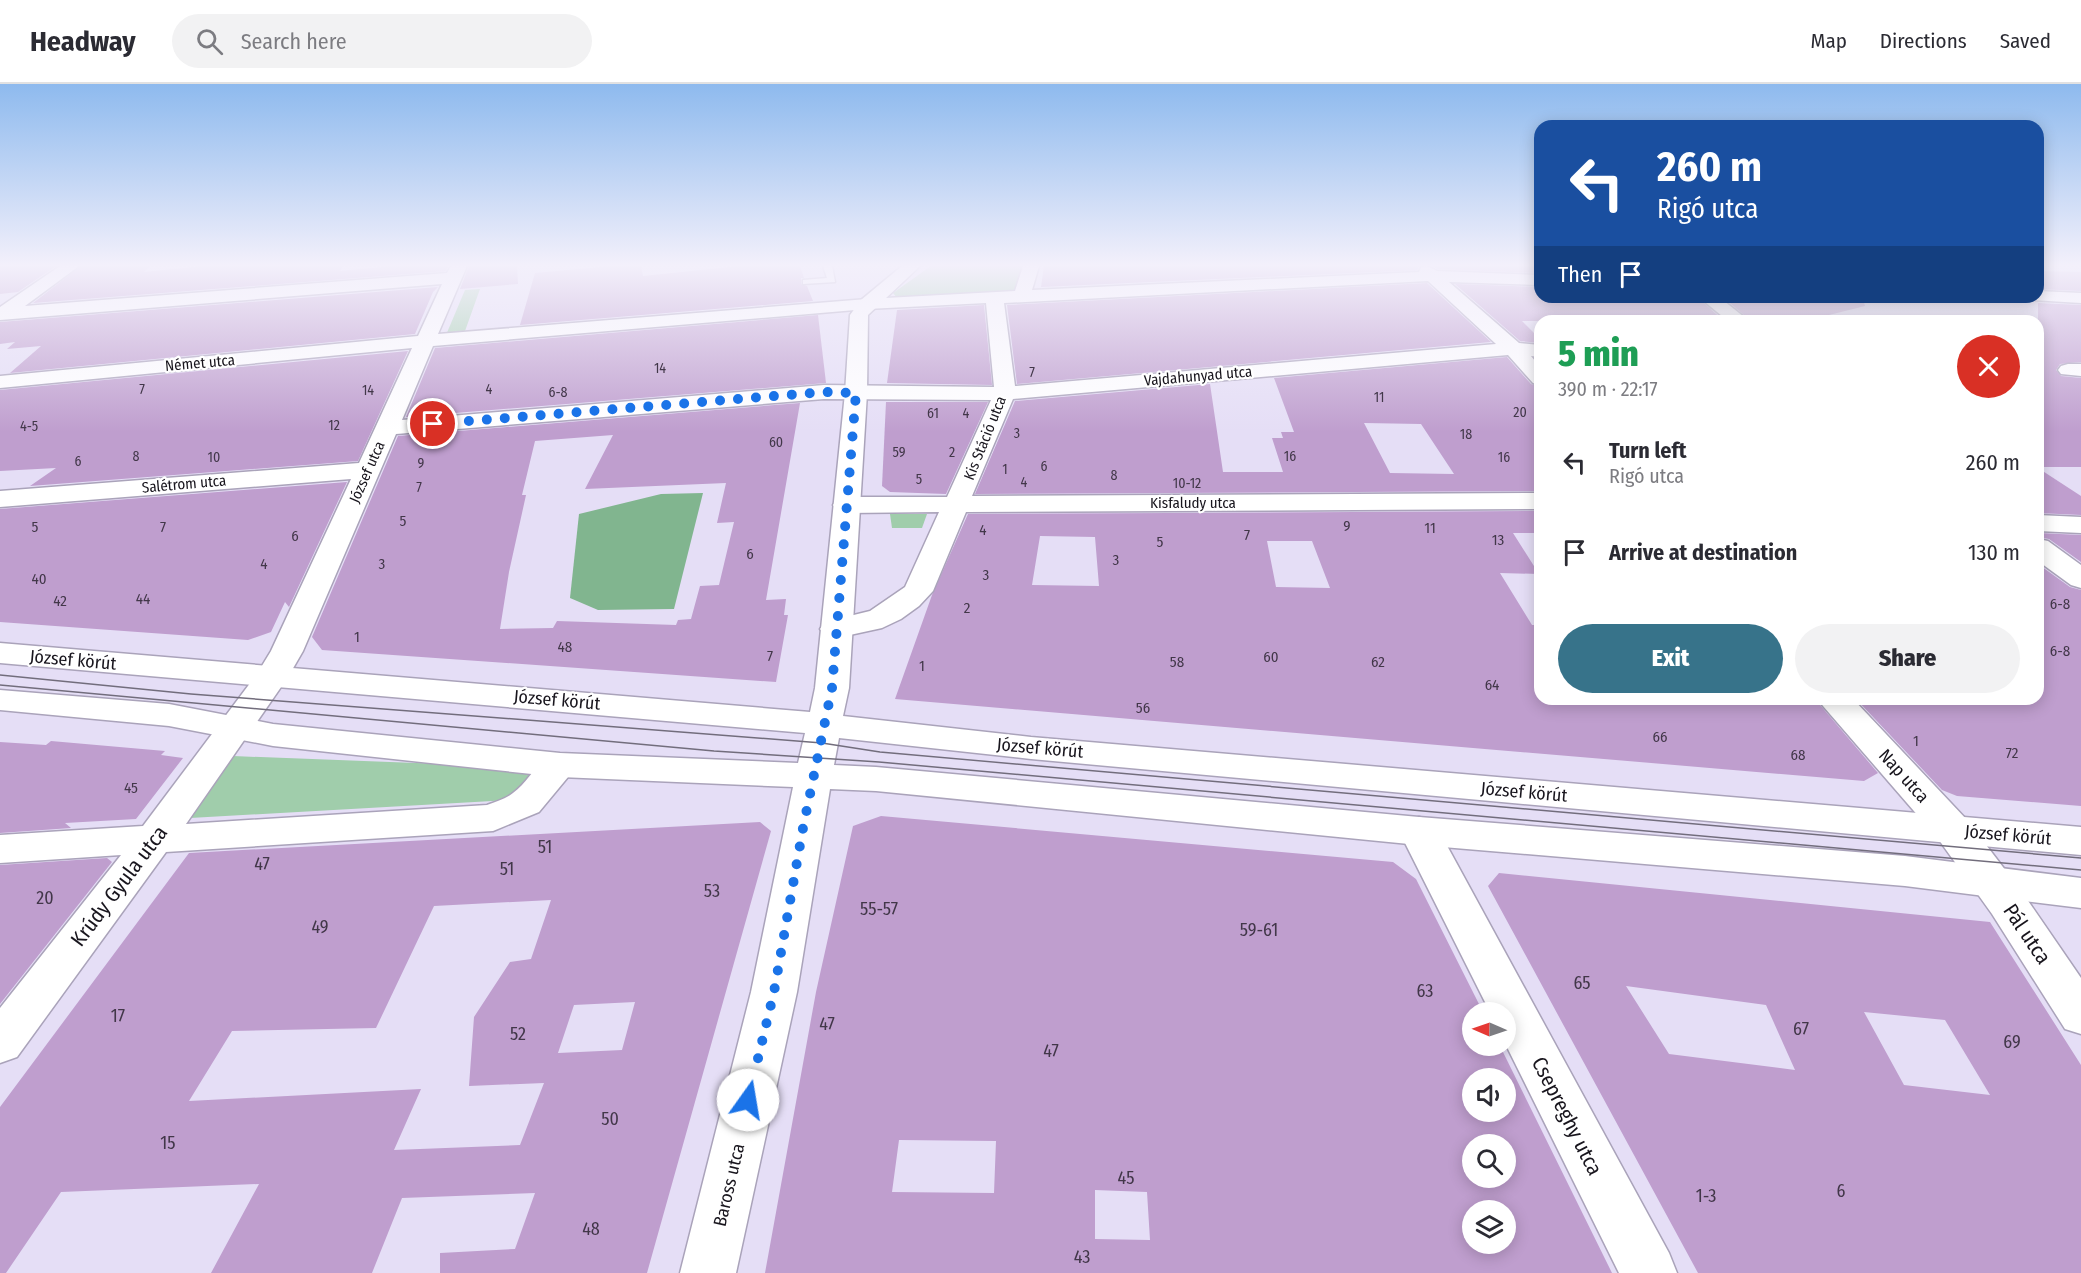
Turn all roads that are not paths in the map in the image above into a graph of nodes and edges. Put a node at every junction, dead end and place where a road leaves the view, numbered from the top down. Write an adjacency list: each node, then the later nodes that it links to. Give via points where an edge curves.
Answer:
1 (433, 321): 6 (street, József utca)
2 (658, 321): 6 (street, Német utca)
3 (858, 321): 11 (street, Baross utca)
4 (997, 321): 12 (street, Kis Stáció utca)
5 (1482, 321): 7 (street)
6 (424, 341): 10 (street, Német utca); 13 (street, József utca)
7 (1514, 350): 8 (street, Vajdahunyad utca); 9 (street); 12 (street, Vajdahunyad utca)
8 (1534, 351)
9 (1534, 372)
10 (0, 382)
11 (856, 393): 12 (street, Vajdahunyad utca); 13 (street, Vajdahunyad utca, via 824,392); 18 (street, Baross utca)
12 (1005, 393): 17 (street, Kis Stáció utca)
13 (387, 428): 14 (street, József utca)
14 (369, 470): 15 (street, Salétrom utca); 25 (street, József utca)
15 (0, 499)
16 (1534, 501): 17 (street, Kisfaludy utca)
17 (958, 503): 18 (street, Kisfaludy utca); 23 (street, Kis Stáció utca, via 918,591 895,611 871,622)
18 (846, 505): 23 (street, Baross utca)
19 (2044, 523): 20 (street)
20 (2081, 525)
21 (2044, 551): 22 (street)
22 (2081, 579)
23 (837, 629): 28 (street, Baross utca)
24 (0, 654): 25 (street, József körút)
25 (272, 677): 28 (street, József körút, via 784,718); 29 (street, József utca)
26 (0, 700): 29 (street, József körút, via 169,716)
27 (1839, 705): 36 (street, Nap utca)
28 (824, 725): 31 (street, Baross utca); 36 (street, József körút)
29 (235, 727): 30 (street, József körút, via 273,735); 33 (street, Krúdy Gyula utca)
30 (560, 765): 31 (street, József körút); 33 (street, via 526,803 493,818)
31 (813, 777): 32 (street, József körút, via 876,779); 40 (street, Baross utca, via 774,992)
32 (1419, 831): 36 (street, József körút, via 1905,871); 41 (street, Csepreghy utca)
33 (155, 839): 35 (street); 39 (street, Krúdy Gyula utca)
34 (2081, 841): 36 (street, József körút)
35 (0, 849)
36 (1972, 855): 37 (street, József körút); 38 (street, Pál utca)
37 (2081, 893)
38 (2081, 1015)
39 (0, 1043)
40 (708, 1273)
41 (1649, 1273)

